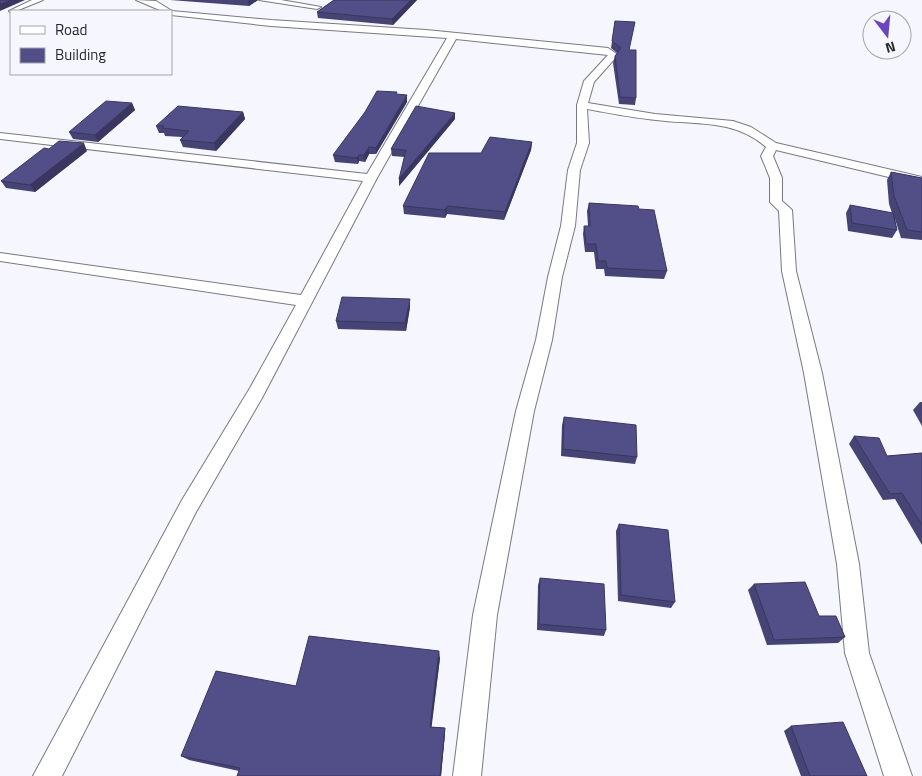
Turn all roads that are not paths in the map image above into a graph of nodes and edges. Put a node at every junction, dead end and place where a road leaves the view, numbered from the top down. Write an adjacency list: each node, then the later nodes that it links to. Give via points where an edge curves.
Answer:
1 (38, 0): 5 (street)
2 (140, 0): 6 (street)
3 (264, 0): 8 (street)
4 (327, 0): 8 (street)
5 (16, 10)
6 (166, 10)
7 (172, 13): 8 (street)
8 (307, 15): 9 (street)
9 (452, 37): 10 (street, via 608,52 613,55 589,81); 13 (street)
10 (582, 106): 12 (street, via 736,126 756,132); 18 (street, via 583,143 574,170 568,226 525,411 484,615)
11 (0, 136): 13 (street)
12 (772, 146): 14 (street); 19 (street, via 767,156 776,178 776,202 785,210 788,271 813,374 848,564 857,653)
13 (371, 178): 16 (street)
14 (922, 181)
15 (0, 257): 16 (street)
16 (305, 301): 17 (street, via 256,393 189,506)
17 (47, 776)
18 (467, 776)
19 (898, 776)

